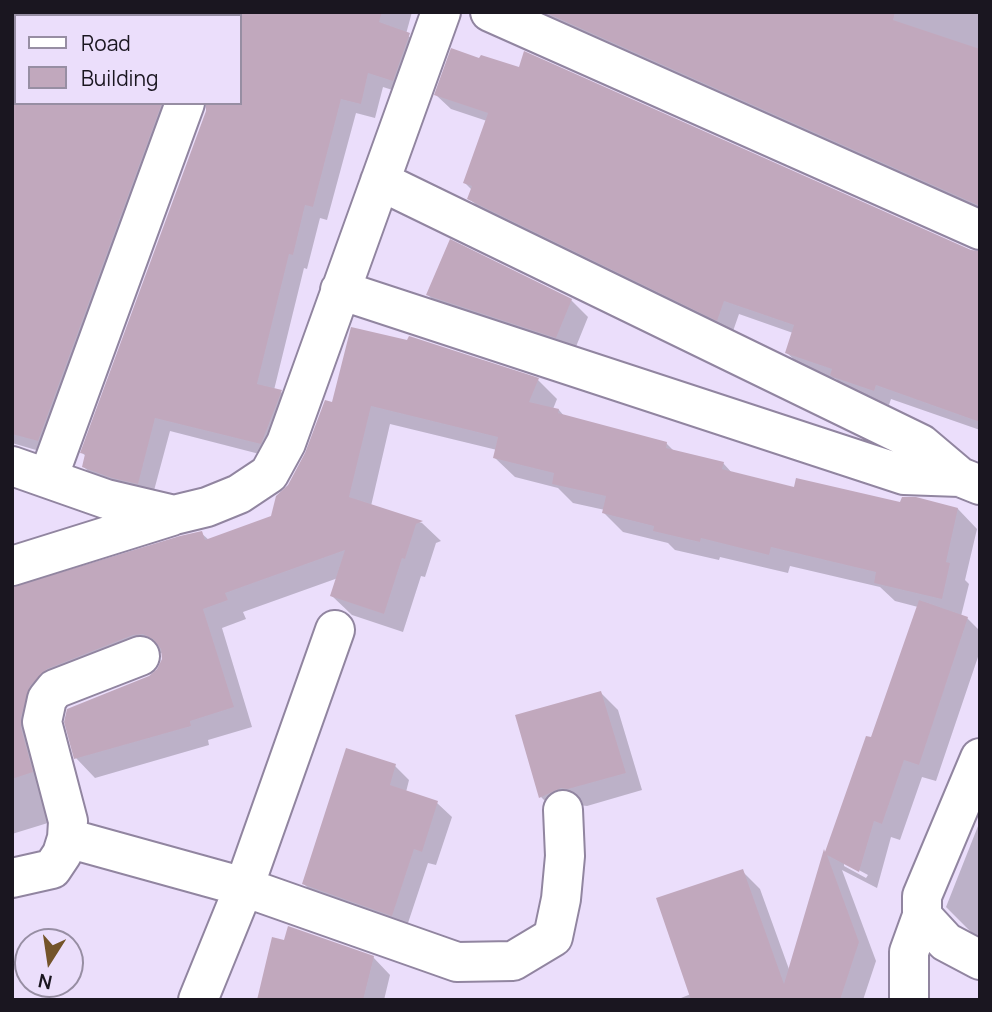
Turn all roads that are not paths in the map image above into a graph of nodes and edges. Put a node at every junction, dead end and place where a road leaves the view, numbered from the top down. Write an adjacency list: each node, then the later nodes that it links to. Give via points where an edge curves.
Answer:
1 (441, 12): 4 (street)
2 (490, 12): 5 (street)
3 (184, 105): 8 (street)
4 (380, 181): 6 (street); 9 (street, via 921,444)
5 (980, 230)
6 (340, 290): 9 (street, via 904,475); 10 (street, via 286,443 269,474 239,494)
7 (12, 466): 8 (street)
8 (48, 478): 10 (street, via 106,499)
9 (970, 481)
10 (174, 515): 11 (street)
11 (12, 566)
12 (335, 629): 18 (street)
13 (140, 656): 16 (street, via 55,689 44,705 42,722 68,821)
14 (980, 758): 19 (street, via 922,896)
15 (563, 810): 18 (street, via 565,856 553,937 513,961 457,962)
16 (67, 838): 17 (street, via 52,869); 18 (street)
17 (12, 878)
18 (244, 887): 21 (street)
19 (922, 916): 20 (street, via 946,942); 22 (street, via 909,951)
20 (980, 960)
21 (198, 1000)
22 (909, 1000)

